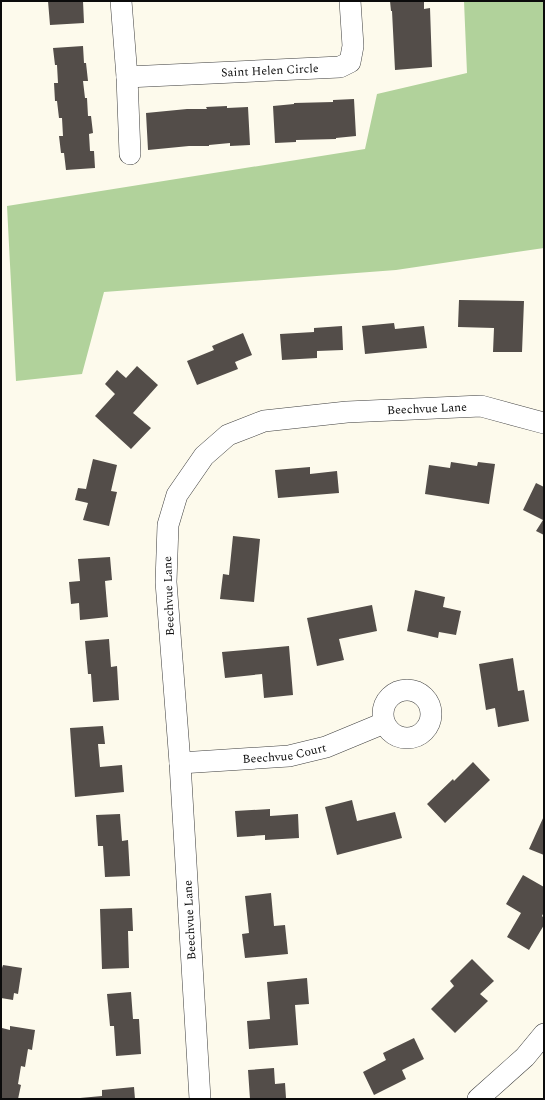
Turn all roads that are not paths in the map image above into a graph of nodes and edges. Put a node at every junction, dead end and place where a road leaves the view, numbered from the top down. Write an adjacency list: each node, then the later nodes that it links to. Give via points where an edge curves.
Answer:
1 (121, 1): 3 (street)
2 (350, 1): 3 (street, Saint Helen Circle, via 353,46 350,62 340,66)
3 (127, 77): 4 (street)
4 (130, 154)
5 (544, 423): 7 (street, Beechvue Lane, via 481,406 347,412 264,421 228,435 204,456 177,495 168,525 166,582)
6 (384, 723): 7 (street, Beechvue Court, via 326,747 289,756)
7 (180, 763): 9 (street, Beechvue Lane)
8 (544, 1034): 10 (street, via 525,1057)
9 (200, 1099)
10 (478, 1099)

